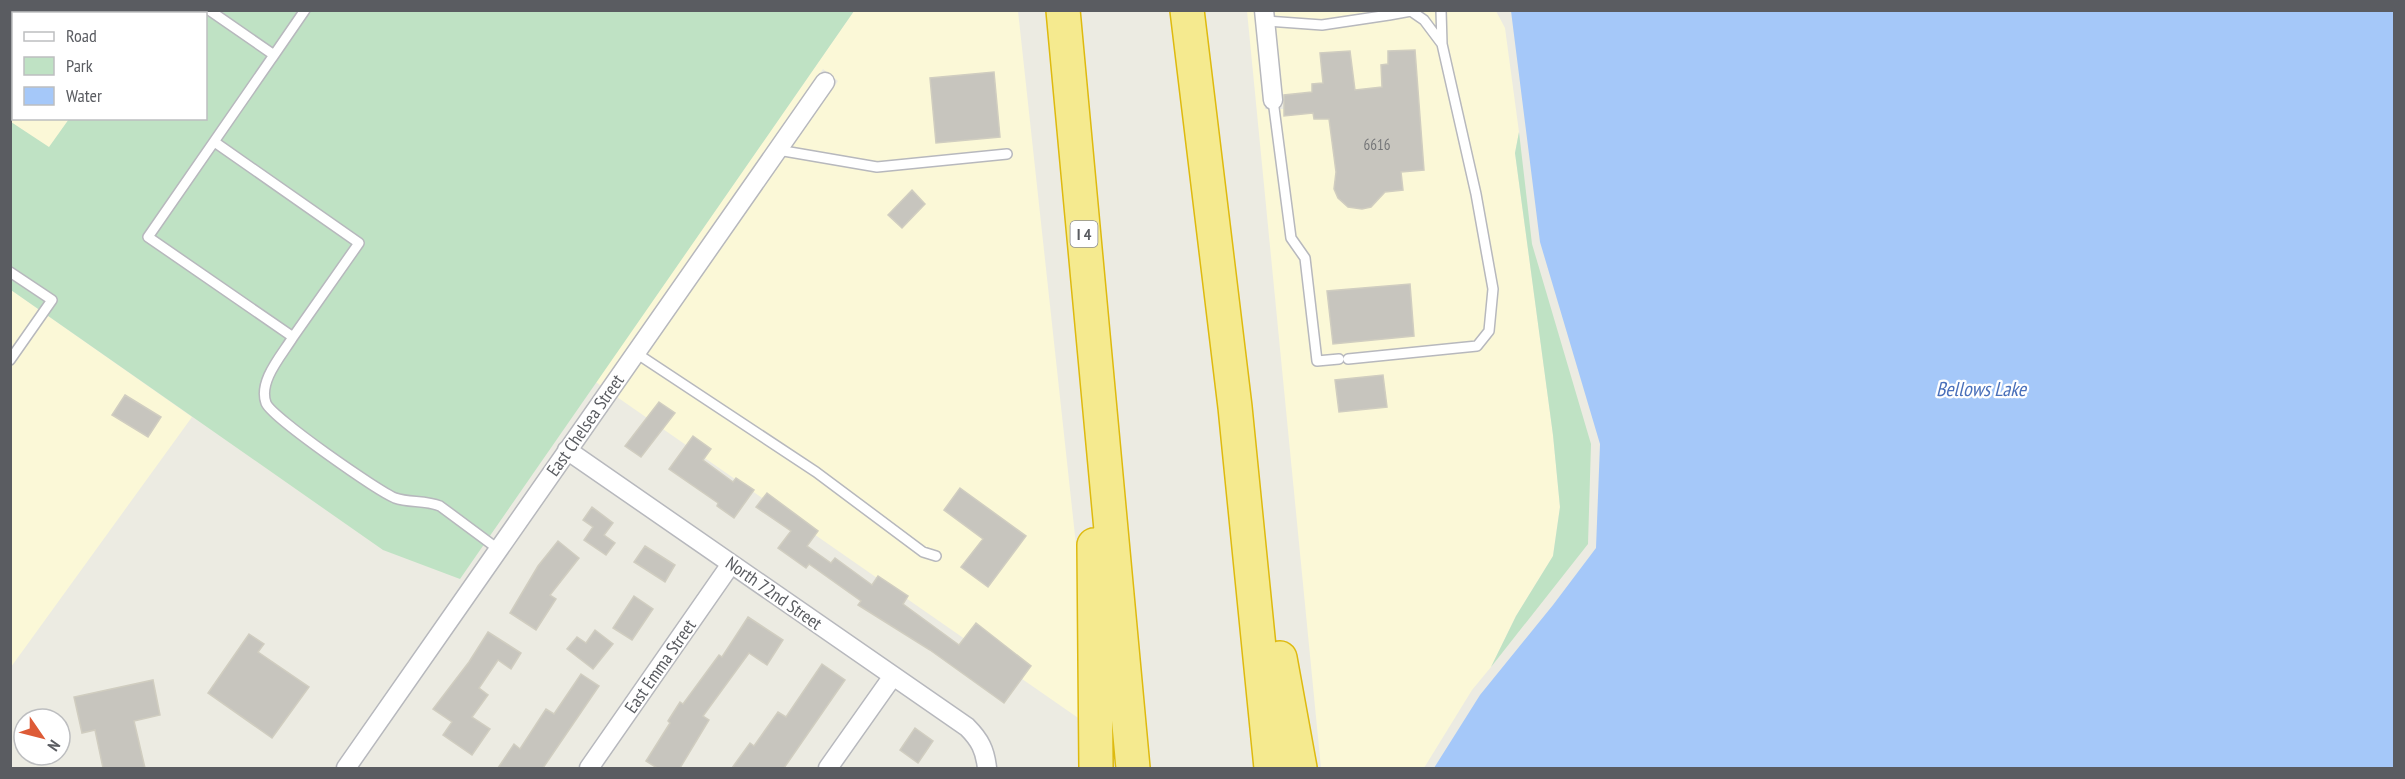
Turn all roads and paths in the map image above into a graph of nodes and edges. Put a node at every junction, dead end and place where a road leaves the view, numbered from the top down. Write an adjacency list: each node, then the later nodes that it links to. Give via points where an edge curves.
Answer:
1 (209, 10): 9 (lane, via 274,55)
2 (305, 10): 9 (lane)
3 (1063, 10): 21 (highway, I 4)
4 (1186, 10): 19 (highway)
5 (1441, 10): 8 (lane)
6 (1389, 13): 7 (lane, via 1322,25); 8 (lane, via 1411,11 1424,20)
7 (1265, 16): 11 (street)
8 (1442, 44): 11 (lane, via 1493,289 1489,332 1477,346 1317,361 1305,258 1291,238)
9 (272, 58): 12 (lane)
10 (825, 82): 13 (street, East Chelsea Street)
11 (1273, 100)
12 (216, 143): 16 (lane, via 359,243); 16 (lane, via 148,237)
13 (778, 150): 14 (lane, via 877,167); 17 (street, East Chelsea Street)
14 (1007, 154)
15 (10, 272): 18 (lane, via 52,300)
16 (293, 337): 22 (lane, via 265,390 266,404 284,423 396,498 430,501 440,506)
17 (636, 353): 20 (street, East Chelsea Street); 23 (lane, via 816,472 923,552)
18 (10, 360)
19 (1235, 407): 32 (highway); 33 (highway)
20 (567, 450): 22 (street, East Chelsea Street); 24 (street, North 72nd Street)
21 (1105, 457): 30 (highway, via 1093,550); 31 (highway, I 4)
22 (498, 549): 26 (street, East Chelsea Street)
23 (936, 555)
24 (731, 564): 25 (street, North 72nd Street); 27 (street, East Emma Street)
25 (893, 676): 28 (street); 29 (street, North 72nd Street, via 967,727 979,739)
26 (346, 768)
27 (589, 768)
28 (828, 768)
29 (987, 768)
30 (1096, 768)
31 (1133, 768)
32 (1272, 768)
33 (1300, 768)

